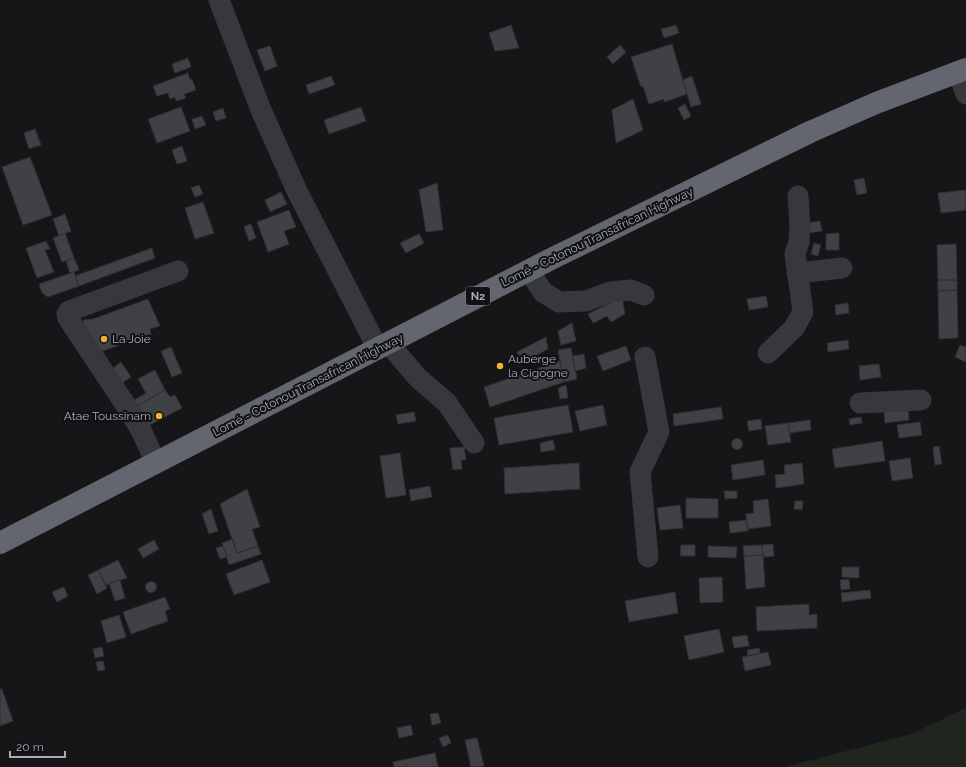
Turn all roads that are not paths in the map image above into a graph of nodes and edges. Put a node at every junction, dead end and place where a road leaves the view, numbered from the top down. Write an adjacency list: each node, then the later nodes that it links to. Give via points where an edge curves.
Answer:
1 (218, 0): 10 (street, via 261,110 294,184)
2 (962, 70): 3 (street); 7 (highway, Lomé - Cotonou Transafrican Highway / N2, via 810,132)
3 (966, 94)
4 (798, 196): 8 (street, via 800,231 795,254)
5 (842, 268): 8 (street)
6 (178, 271): 16 (street, via 97,300 67,314 141,430)
7 (529, 271): 9 (street, via 543,292 559,302 586,301 610,292 631,290); 10 (highway, Lomé - Cotonou Transafrican Highway / N2)
8 (797, 273): 11 (street, via 803,312 794,328)
9 (644, 296)
10 (383, 347): 15 (street, via 447,403); 16 (highway, Lomé - Cotonou Transafrican Highway / N2)
11 (768, 353)
12 (645, 357): 18 (street, via 659,432 640,472)
13 (921, 400): 14 (street)
14 (860, 403)
15 (474, 443)
16 (156, 463): 17 (highway, Lomé - Cotonou Transafrican Highway / N2)
17 (0, 543)
18 (648, 557)

